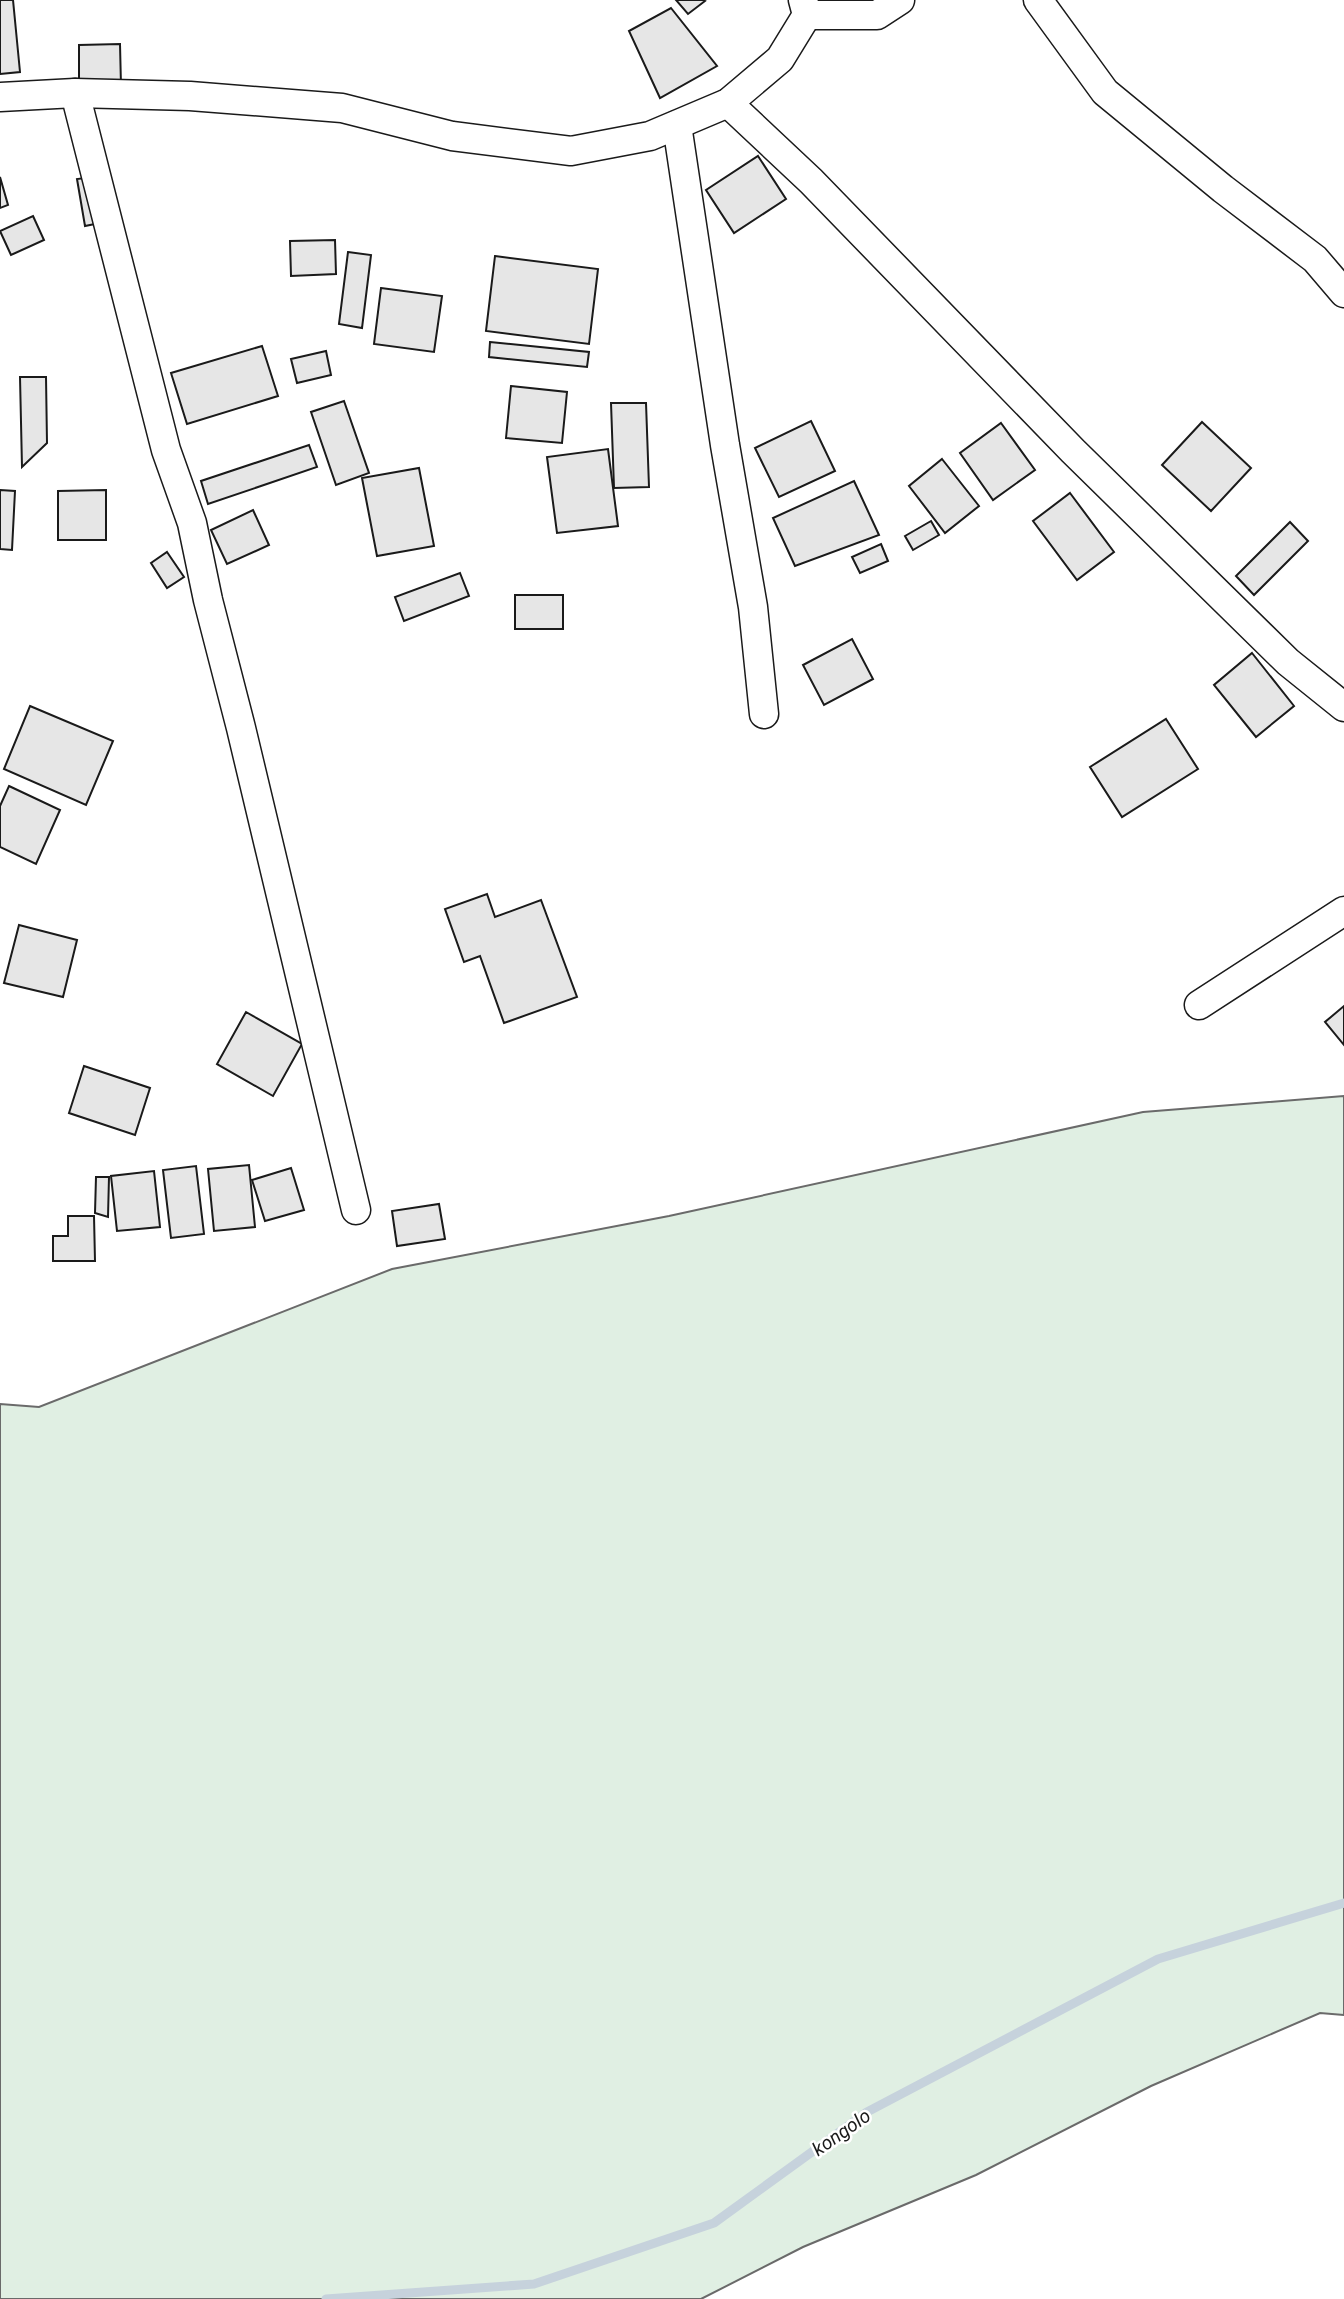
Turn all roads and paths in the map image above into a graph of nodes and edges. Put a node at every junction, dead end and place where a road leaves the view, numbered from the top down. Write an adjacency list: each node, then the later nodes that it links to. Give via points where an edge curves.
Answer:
1 (900, 0): 3 (street, via 877,15)
2 (1038, 0): 8 (street, via 1105,92 1315,260)
3 (805, 8): 6 (street, via 780,59)
4 (75, 93): 5 (street); 7 (street, via 342,108 452,136 571,151 650,136); 13 (street, via 166,450 191,523)
5 (0, 97)
6 (728, 103): 7 (street); 9 (street, via 1288,662)
7 (677, 125): 10 (street, via 753,607)
8 (1344, 293)
9 (1344, 707)
10 (764, 714)
11 (1344, 911): 12 (street)
12 (1199, 1004)
13 (356, 1210)

